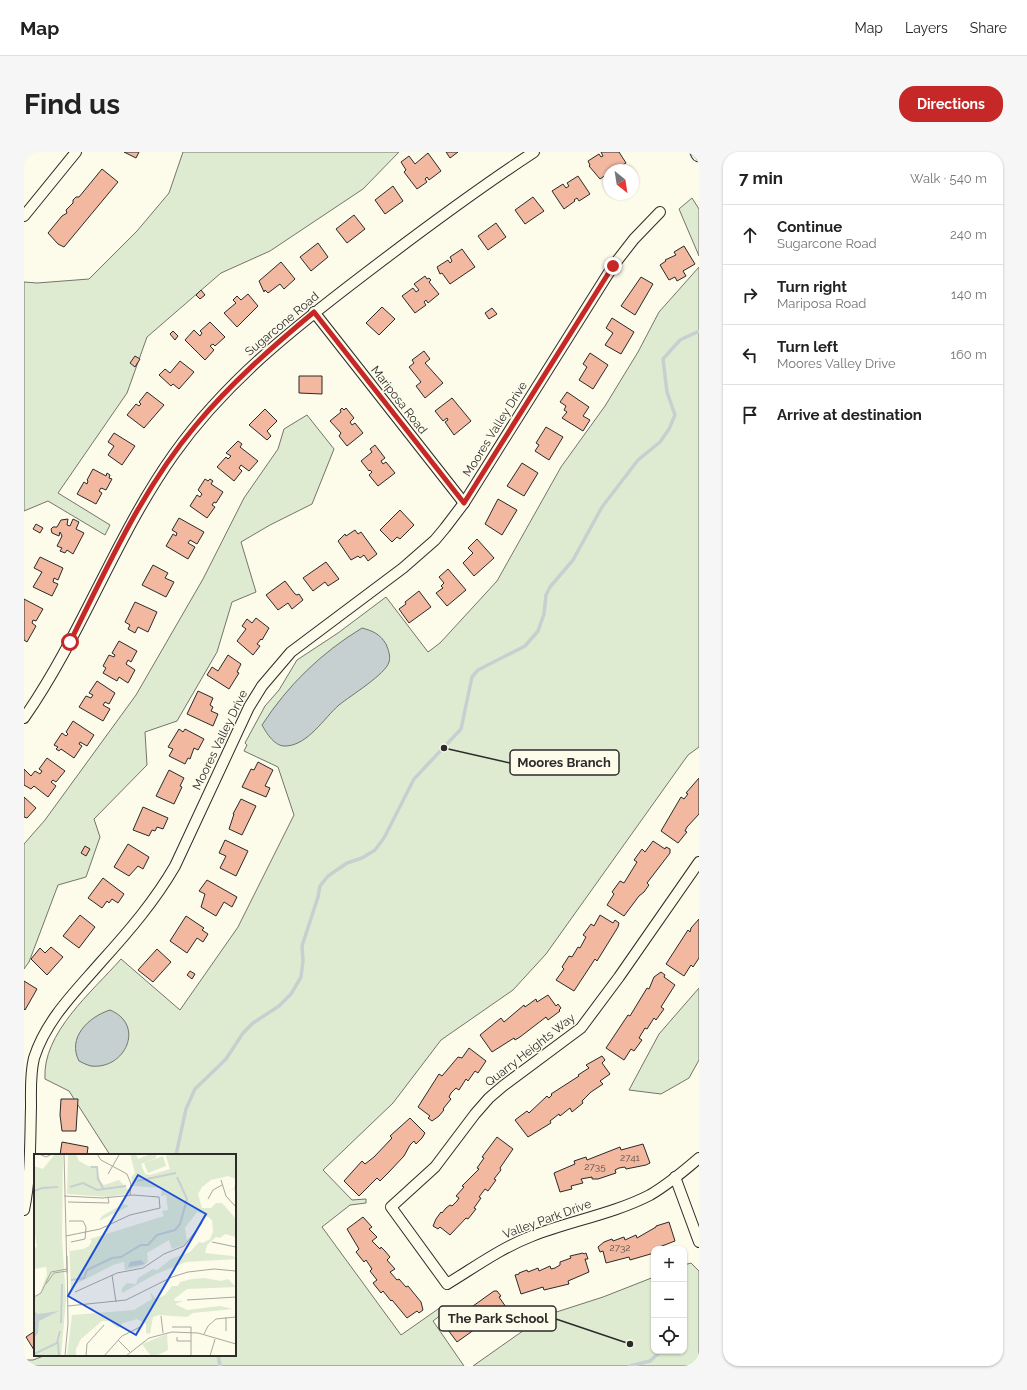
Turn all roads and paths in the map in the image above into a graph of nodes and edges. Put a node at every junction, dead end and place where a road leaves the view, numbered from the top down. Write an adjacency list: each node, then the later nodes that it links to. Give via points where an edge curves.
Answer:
1 (76, 152): 4 (street)
2 (534, 152): 5 (street, Sugarcone Road, via 457,204)
3 (660, 212): 6 (street, Moores Valley Drive, via 613,266)
4 (24, 216)
5 (314, 312): 6 (street, Mariposa Road); 7 (street, Sugarcone Road, via 246,371 195,426 174,455 146,496 70,642)
6 (464, 503): 12 (street, Moores Valley Drive, via 435,540 421,553 291,652 262,686 249,707 164,886 61,1008 48,1027 34,1059 29,1176)
7 (24, 718)
8 (699, 862): 11 (street, Quarry Heights Way, via 581,1028 489,1098 435,1167)
9 (699, 1158): 10 (street, Valley Park Drive)
10 (675, 1177): 11 (street, Valley Park Drive, via 651,1194 631,1203 513,1244 447,1284); 13 (street)
11 (391, 1207)
12 (24, 1210)
13 (699, 1242)

